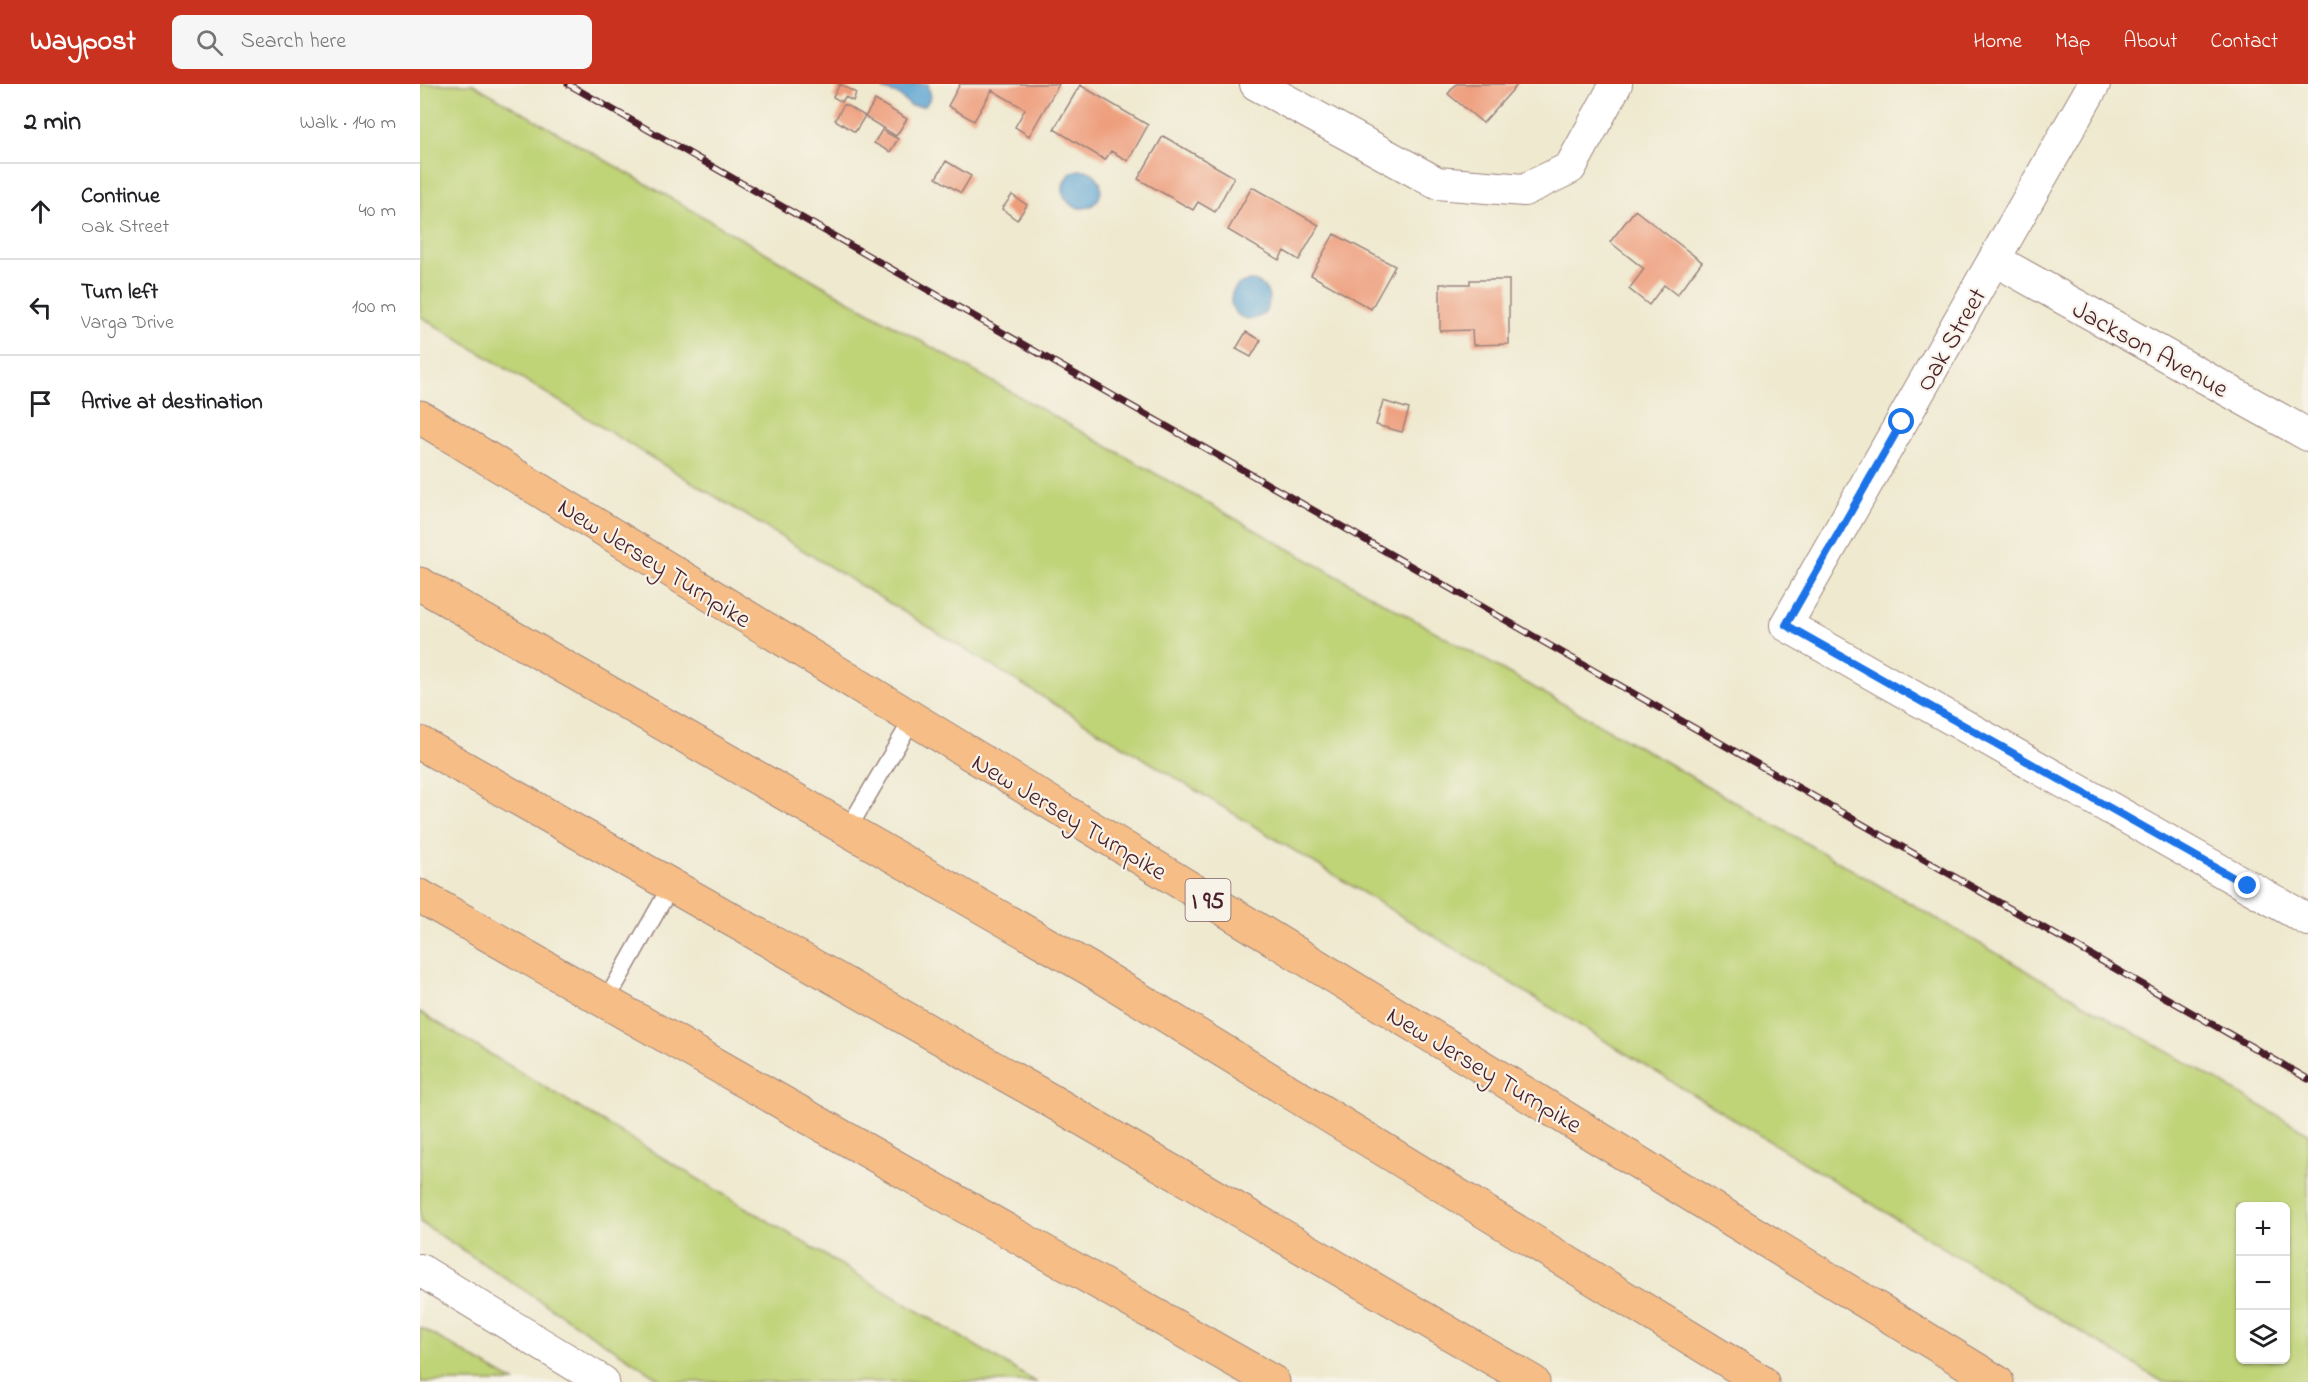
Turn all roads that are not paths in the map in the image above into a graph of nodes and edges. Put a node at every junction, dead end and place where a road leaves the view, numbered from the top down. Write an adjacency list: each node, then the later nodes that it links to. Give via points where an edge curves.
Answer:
1 (1256, 84): 2 (street, via 1437,183 1524,190 1570,168)
2 (1616, 84)
3 (2094, 84): 4 (street, Oak Street)
4 (1995, 260): 6 (street, Jackson Avenue); 13 (street, Oak Street, via 1786,625)
5 (420, 417): 8 (highway, New Jersey Turnpike / I 95)
6 (2308, 435)
7 (420, 584): 10 (highway)
8 (912, 720): 10 (lane); 20 (highway, New Jersey Turnpike / I 95)
9 (420, 743): 11 (highway)
10 (848, 829): 19 (highway, via 1090,969)
11 (671, 886): 14 (lane); 18 (highway, via 1036,1092)
12 (420, 896): 14 (highway)
13 (2308, 920)
14 (606, 1002): 17 (highway)
15 (420, 1270): 16 (street)
16 (603, 1382)
17 (1273, 1382)
18 (1533, 1382)
19 (1762, 1382)
20 (1997, 1382)

